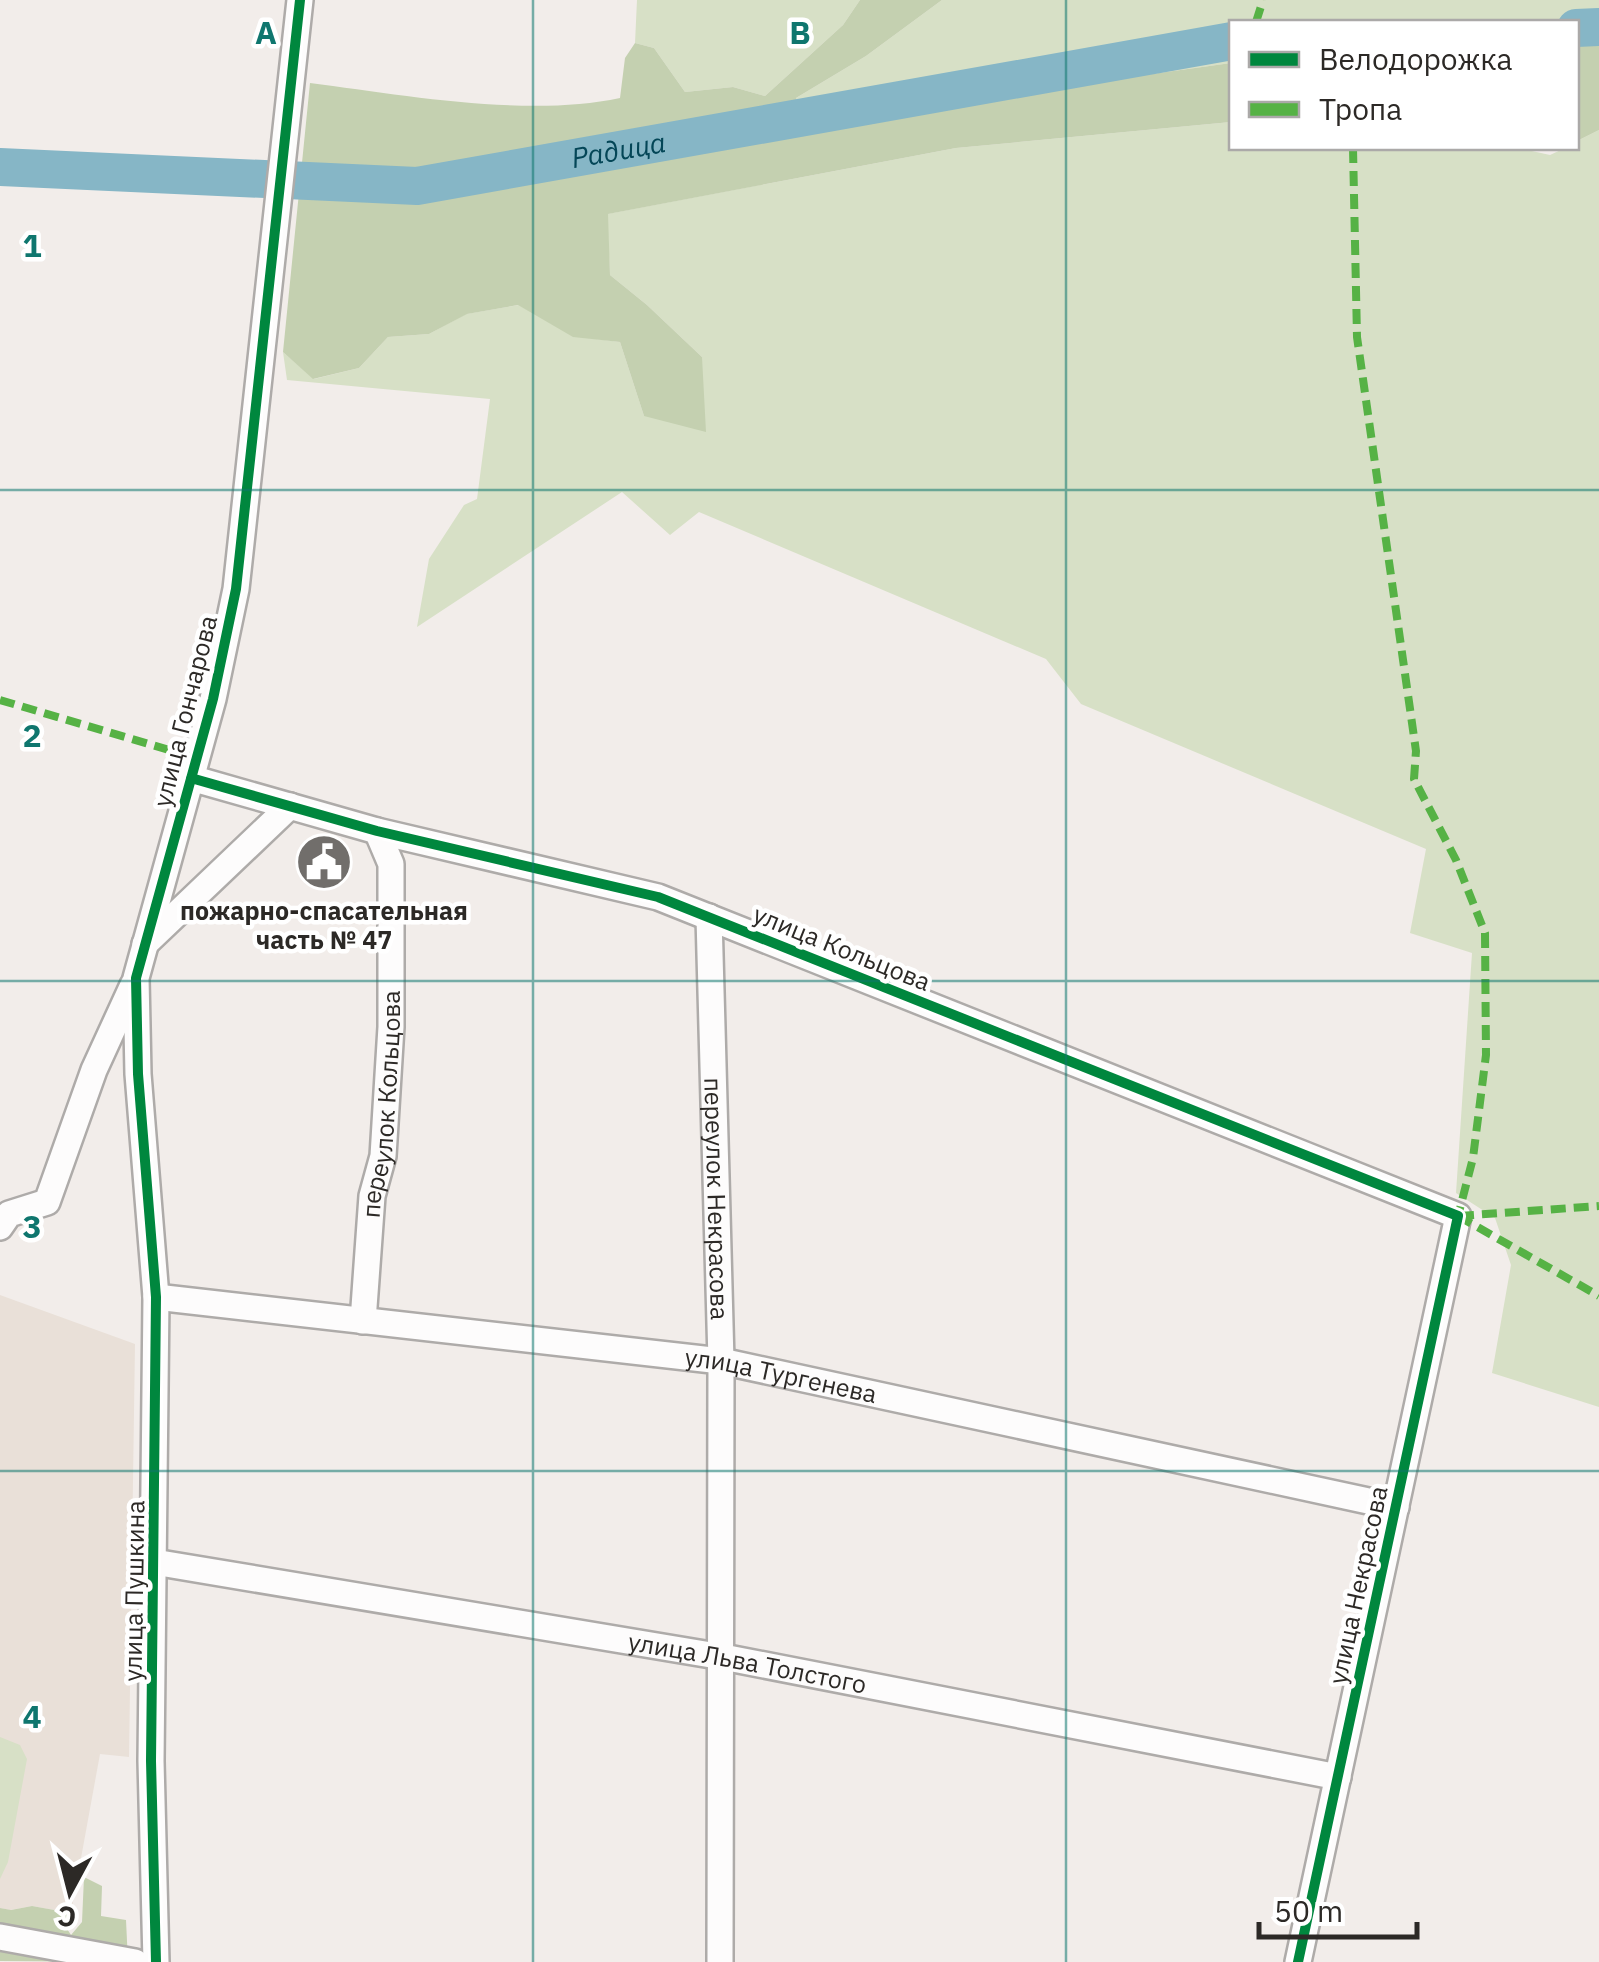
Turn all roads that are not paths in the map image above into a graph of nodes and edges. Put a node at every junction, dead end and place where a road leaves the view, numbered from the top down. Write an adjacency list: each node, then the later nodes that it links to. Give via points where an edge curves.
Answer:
1 (300, 0): 2 (street, улица Гончарова, via 236,589)
2 (191, 778): 3 (street, улица Кольцова); 6 (street, улица Гончарова)
3 (290, 806): 4 (street, улица Кольцова); 6 (street)
4 (377, 831): 5 (street, улица Кольцова, via 658,897); 12 (street, переулок Кольцова, via 391,864 390,1027)
5 (709, 917): 8 (street, улица Кольцова); 13 (street, переулок Некрасова)
6 (142, 947): 7 (street, улица Гончарова)
7 (136, 978): 9 (street, улица Гончарова, via 94,1070 47,1202); 10 (street, улица Гончарова)
8 (1458, 1216): 14 (street, улица Некрасова)
9 (3, 1217)
10 (152, 1221): 11 (street, улица Пушкина)
11 (156, 1297): 12 (street, улица Тургенева); 15 (street, улица Пушкина)
12 (363, 1321): 13 (street, улица Тургенева)
13 (721, 1361): 14 (street, улица Тургенева); 16 (street, переулок Некрасова)
14 (1396, 1507): 17 (street, улица Некрасова)
15 (154, 1562): 16 (street, улица Льва Толстого); 20 (street, улица Пушкина)
16 (723, 1657): 17 (street, улица Льва Толстого); 21 (street, переулок Некрасова)
17 (1338, 1777): 22 (street, улица Некрасова)
18 (0, 1937): 19 (street)
19 (135, 1962)
20 (156, 1962)
21 (720, 1962)
22 (1298, 1962)

